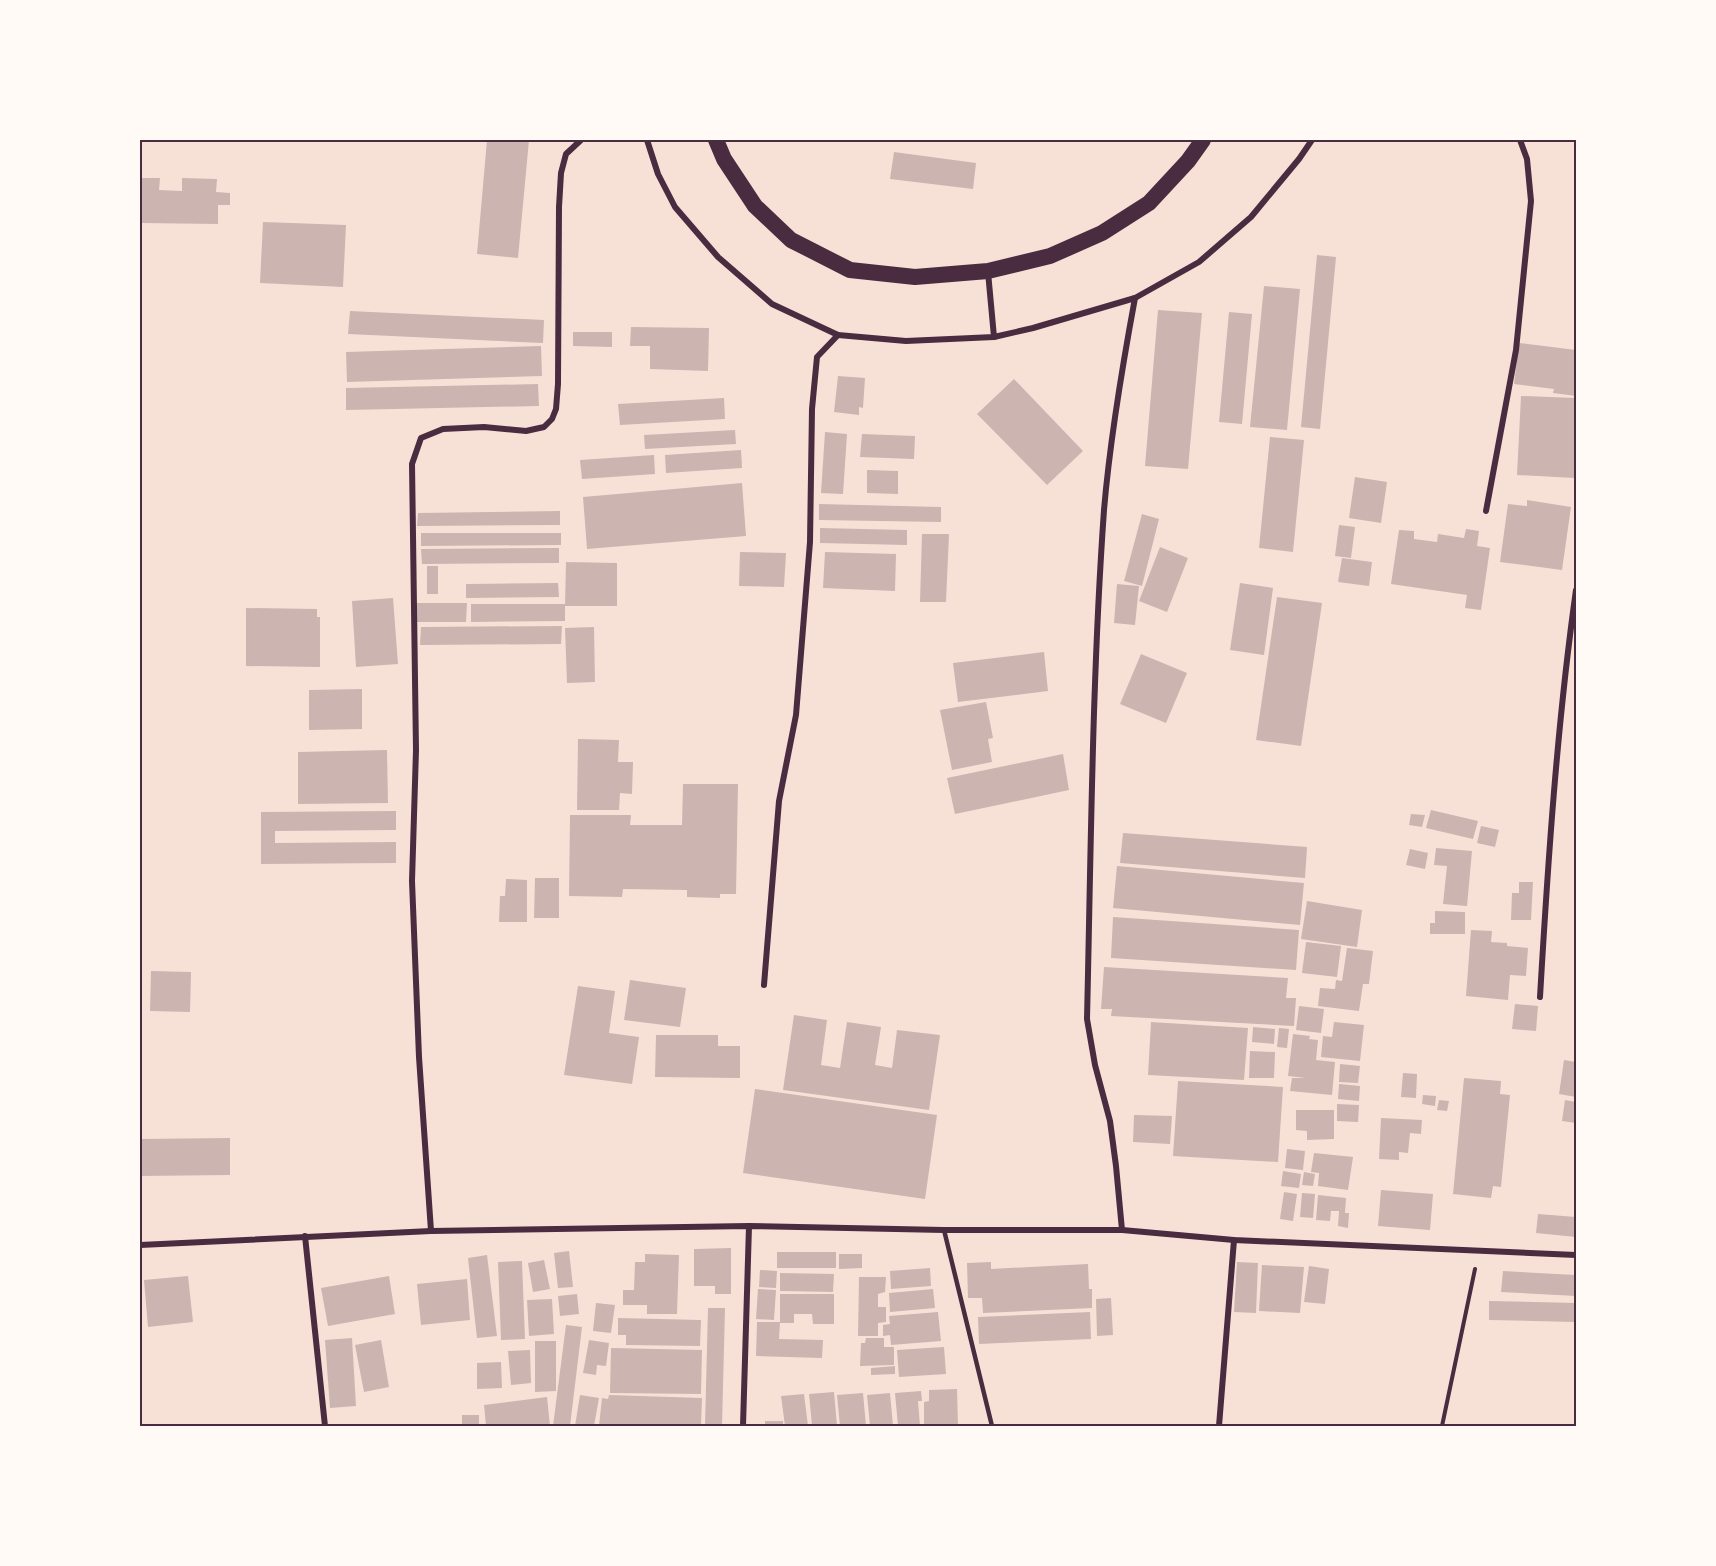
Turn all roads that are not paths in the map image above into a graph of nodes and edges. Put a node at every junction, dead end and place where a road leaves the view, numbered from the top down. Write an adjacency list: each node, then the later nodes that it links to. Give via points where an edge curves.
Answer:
1 (581, 140): 20 (street, via 566,154 561,173 558,384 552,419 544,427 526,431 443,429 421,438 412,464 416,727 412,881)
2 (647, 140): 11 (street, via 675,207 718,257 772,304)
3 (716, 140): 8 (highway)
4 (722, 140): 8 (highway)
5 (1203, 140): 9 (highway, via 1149,203 1102,233 1050,256)
6 (1312, 140): 10 (street, via 1251,217 1199,262)
7 (1520, 140): 13 (street, via 1527,159 1530,212 1516,350)
8 (724, 159): 9 (highway, via 755,206 791,240 850,270 915,277)
9 (988, 271): 12 (street)
10 (1135, 298): 12 (street); 19 (street, via 1104,509 1095,698 1088,1019 1110,1120)
11 (838, 335): 12 (street, via 906,341); 15 (street, via 817,357 812,408 810,542 796,715 779,801)
12 (994, 337)
13 (1486, 511)
14 (1576, 590): 16 (street, via 1548,858)
15 (764, 985)
16 (1540, 996)
17 (749, 1226): 18 (street); 20 (street); 26 (street)
18 (944, 1230): 19 (street); 27 (lane)
19 (1122, 1230): 22 (street)
20 (431, 1231): 21 (street)
21 (305, 1236): 23 (street); 25 (street)
22 (1234, 1240): 24 (street); 28 (street)
23 (140, 1245)
24 (1576, 1255)
25 (324, 1426)
26 (743, 1426)
27 (992, 1426)
28 (1219, 1426)

